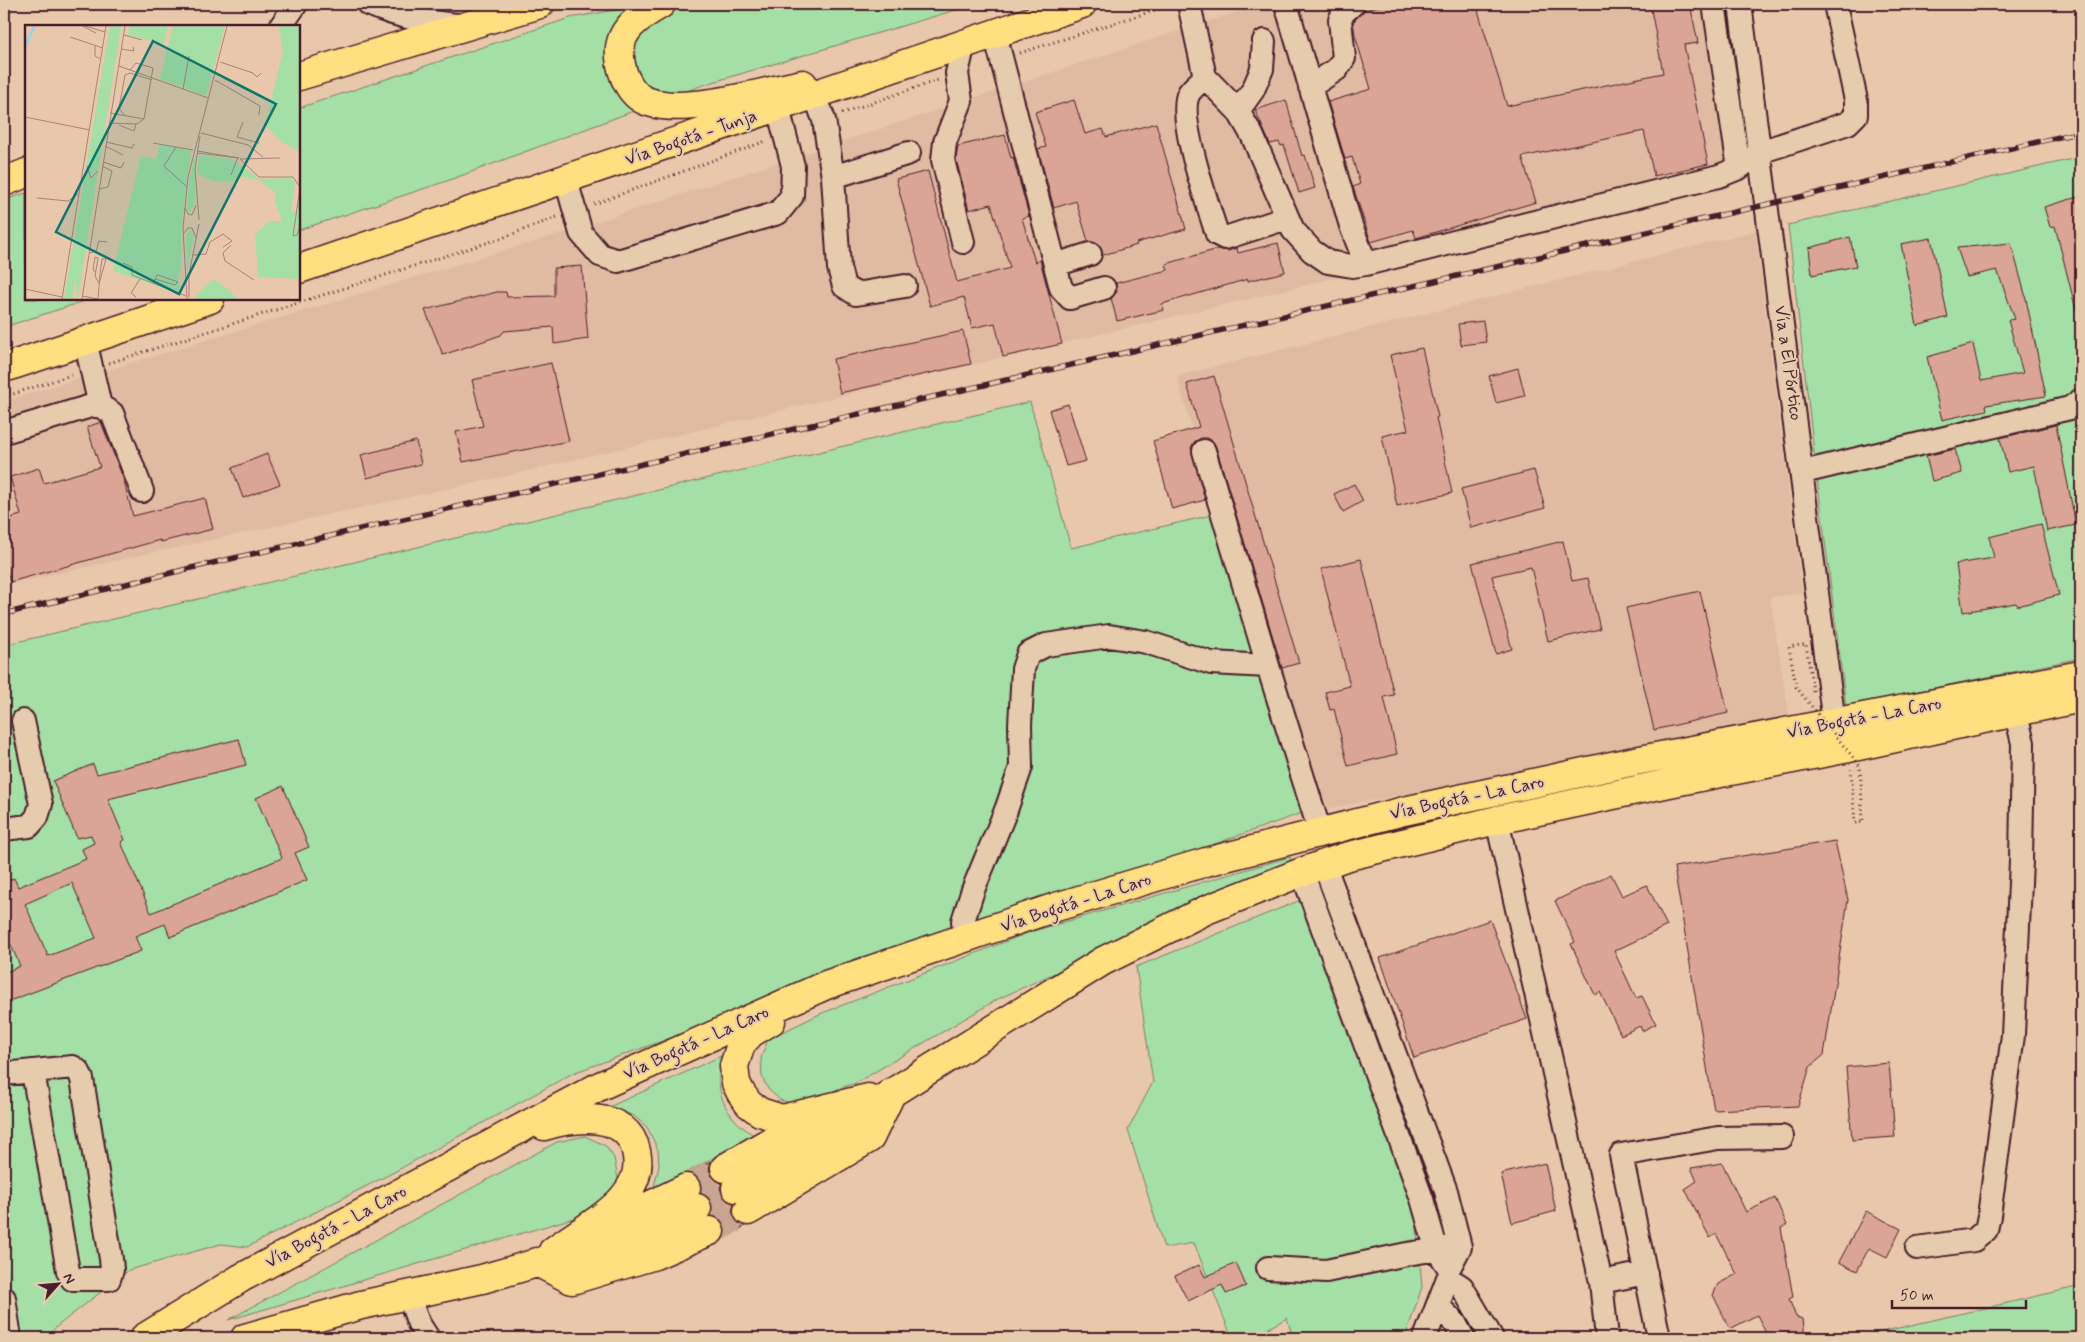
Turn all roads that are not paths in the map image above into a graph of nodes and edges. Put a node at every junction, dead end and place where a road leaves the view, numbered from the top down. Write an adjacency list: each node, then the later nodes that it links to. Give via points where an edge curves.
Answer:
1 (296, 4): 12 (street)
2 (368, 4): 13 (street, via 426,22)
3 (540, 4): 13 (main road)
4 (661, 4): 17 (main road, via 628,27 619,46 621,67 629,86 647,102 689,107)
5 (1082, 4): 14 (main road, Vía Bogotá - Tunja)
6 (1189, 4): 19 (street)
7 (1286, 4): 20 (street)
8 (1353, 4): 20 (street, via 1343,12 1340,20 1344,58 1337,69)
9 (1714, 4): 26 (street)
10 (1740, 4): 24 (street, Vía a El Pórtico)
11 (1835, 4): 24 (street, via 1856,100 1856,115 1848,123)
12 (282, 25)
13 (464, 26): 18 (main road)
14 (995, 34): 16 (main road, Vía Bogotá - Tunja); 35 (street)
15 (1264, 41): 23 (street, via 1262,69)
16 (964, 44): 17 (main road, Vía Bogotá - Tunja); 32 (street, via 957,73 962,101 945,142 943,160)
17 (908, 63): 21 (main road, Vía Bogotá - Tunja)
18 (300, 76)
19 (1205, 76): 23 (street); 31 (street, via 1188,94 1185,119 1217,234 1225,238)
20 (1310, 87): 34 (street, via 1351,226)
21 (815, 95): 22 (main road, Vía Bogotá - Tunja); 28 (street, via 824,120)
22 (778, 108): 29 (main road, Vía Bogotá - Tunja); 29 (street, via 794,166 792,196 778,213 618,261 600,255 581,233)
23 (1238, 111): 31 (street, via 1252,135)
24 (1760, 152): 26 (street); 46 (street, Vía a El Pórtico)
25 (909, 153): 28 (street)
26 (1739, 168): 34 (street, via 1719,176)
27 (25, 173): 30 (main road)
28 (833, 176): 37 (street, via 839,268 844,286 856,294)
29 (566, 180): 36 (main road, Vía Bogotá - Tunja)
30 (4, 182)
31 (1287, 218): 34 (street, via 1312,251 1328,262 1352,266)
32 (963, 242)
33 (1090, 254): 35 (street)
34 (1366, 264)
35 (1055, 265): 38 (street, via 1061,288 1070,298)
36 (300, 269)
37 (904, 286)
38 (1104, 288)
39 (207, 300): 40 (main road)
40 (85, 340): 41 (main road); 43 (street)
41 (4, 368)
42 (2081, 400): 46 (street, via 2070,408)
43 (100, 406): 44 (street, via 90,406); 47 (street, via 112,413)
44 (4, 432)
45 (1204, 451): 48 (street)
46 (1803, 472): 53 (street, Vía a El Pórtico)
47 (142, 491)
48 (1268, 666): 56 (street); 58 (street, via 1210,663 1146,642 1108,636 1046,645 1028,654 1023,669 1021,767 973,890 963,921)
49 (2081, 675): 53 (main road, Vía Bogotá - La Caro)
50 (2081, 698): 51 (main road, Vía Bogotá - La Caro)
51 (2015, 711): 54 (main road, Vía Bogotá - La Caro); 67 (street, via 2023,744 2013,1035 1989,1216 1986,1230 1974,1240)
52 (23, 721): 55 (street, via 41,804 37,817 29,826)
53 (1834, 724): 56 (main road, Vía Bogotá - La Caro, via 1489,792)
54 (1497, 820): 57 (main road, Vía Bogotá - La Caro, via 1360,853); 71 (street)
55 (4, 829)
56 (1320, 832): 58 (main road, Vía Bogotá - La Caro, via 1065,904)
57 (1313, 868): 62 (main road, Vía Bogotá - La Caro, via 1206,910 1103,961); 66 (street); 66 (street, via 1446,1191 1460,1247 1449,1268)
58 (965, 939): 59 (main road, Vía Bogotá - La Caro)
59 (826, 985): 62 (main road, via 751,1033 741,1044 734,1066 741,1094 760,1112 782,1119); 63 (main road, Vía Bogotá - La Caro, via 600,1086)
60 (33, 1072): 60 (street, via 73,1066 82,1080 111,1259 109,1279 72,1279 68,1270); 61 (street)
61 (4, 1074)
62 (892, 1092): 62 (main road, Vía Bogotá - La Caro, via 870,1138 736,1189)
63 (504, 1137): 68 (main road, via 584,1118 619,1126 630,1136 636,1148 639,1164 636,1180 618,1204); 76 (main road, Vía Bogotá - La Caro, via 241,1278)
64 (1782, 1137): 70 (street, via 1718,1138 1621,1155)
65 (697, 1209): 68 (main road, via 643,1232)
66 (1436, 1248): 69 (street, via 1326,1271)
67 (1917, 1248)
68 (537, 1262): 72 (main road, via 482,1279)
69 (1268, 1268)
70 (1646, 1273): 71 (street); 83 (street)
71 (1601, 1282): 82 (street)
72 (408, 1294): 77 (main road); 78 (street)
73 (4, 1298): 75 (street)
74 (1438, 1306): 79 (street); 80 (street, via 1455,1323); 81 (street, via 1448,1278 1462,1286)
75 (10, 1338)
76 (144, 1338)
77 (245, 1338)
78 (428, 1338)
79 (1424, 1338)
80 (1463, 1338)
81 (1492, 1338)
82 (1607, 1338)
83 (1659, 1338)

